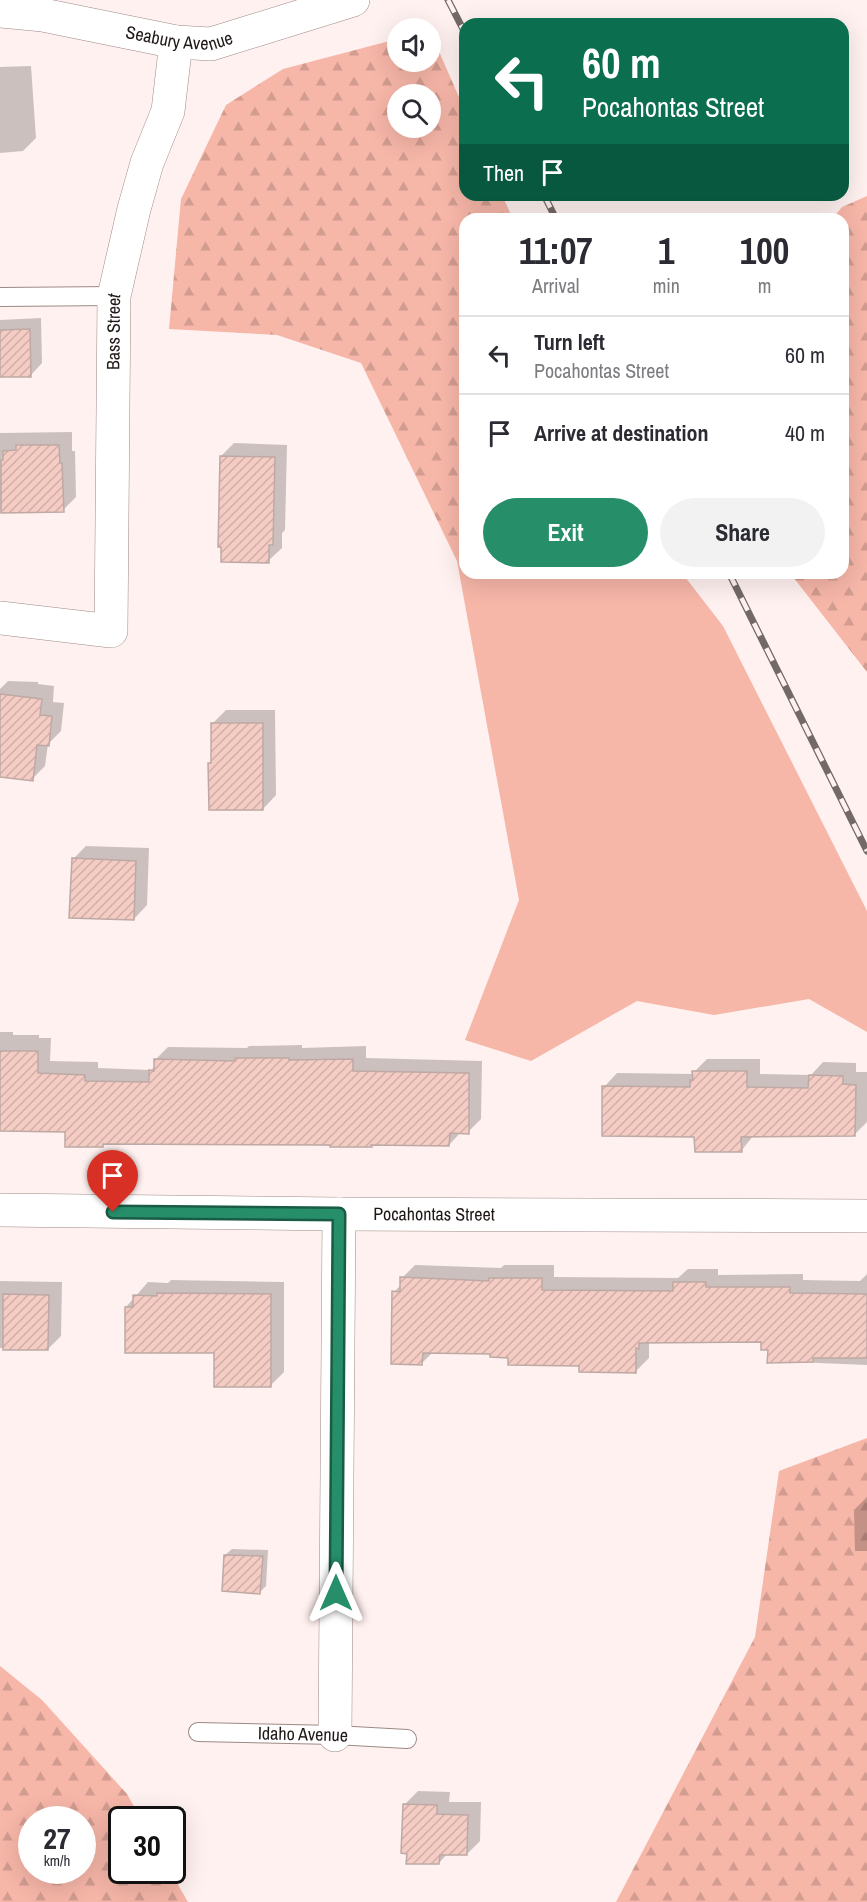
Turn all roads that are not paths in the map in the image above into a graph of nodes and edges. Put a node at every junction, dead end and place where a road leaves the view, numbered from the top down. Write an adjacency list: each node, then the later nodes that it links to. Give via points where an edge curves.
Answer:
1 (353, 0): 3 (street, Seabury Avenue, via 211,44)
2 (0, 11): 3 (street, Seabury Avenue, via 43,15)
3 (176, 42): 4 (street, Bass Street, via 168,111 147,163)
4 (114, 296): 5 (lane); 6 (street, Bass Street, via 111,631)
5 (0, 297)
6 (0, 618)
7 (0, 1210): 8 (street, Pocahontas Street)
8 (339, 1214): 9 (street, Pocahontas Street); 11 (street)
9 (867, 1216)
10 (198, 1732): 11 (lane, Idaho Avenue)
11 (335, 1735): 12 (lane, Idaho Avenue)
12 (407, 1739)

